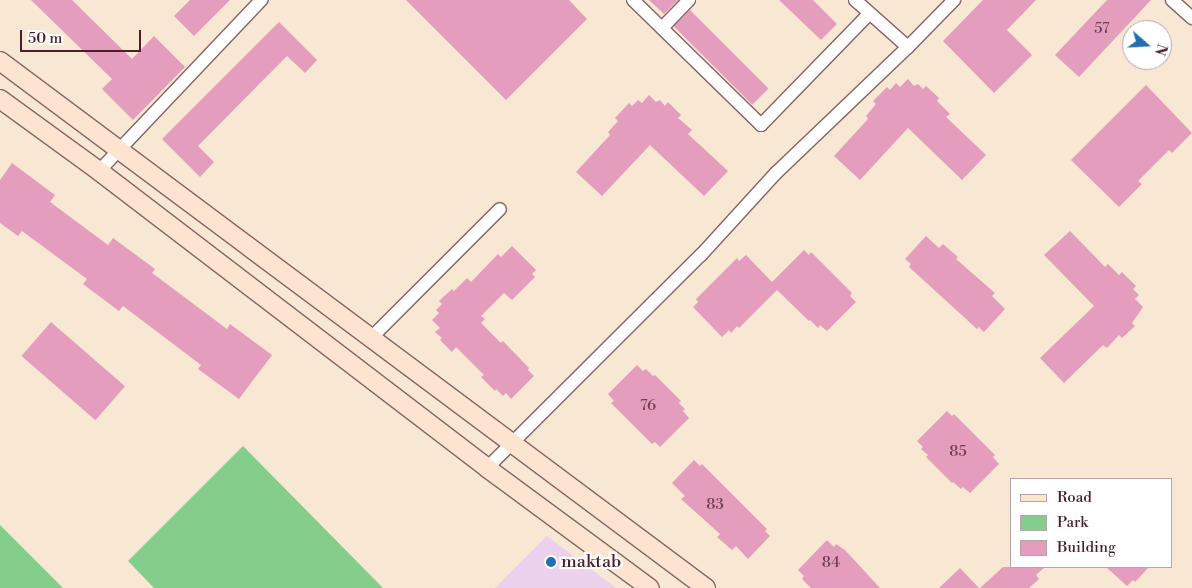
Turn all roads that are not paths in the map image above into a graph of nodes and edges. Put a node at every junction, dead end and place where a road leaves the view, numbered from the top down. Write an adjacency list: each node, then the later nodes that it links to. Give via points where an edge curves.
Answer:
1 (261, 0): 13 (street)
2 (633, 0): 9 (street)
3 (689, 0): 9 (street)
4 (855, 0): 7 (street)
5 (954, 0): 10 (street)
6 (1172, 0): 8 (street)
7 (869, 14): 9 (street, via 761,125); 10 (street)
8 (1192, 18)
9 (662, 28)
10 (908, 47): 17 (street, via 776,173 701,255)
11 (0, 61): 13 (street)
12 (0, 99): 14 (street)
13 (118, 148): 14 (street); 16 (street)
14 (99, 171): 18 (street)
15 (500, 209): 16 (street)
16 (371, 338): 17 (street)
17 (510, 444): 18 (street); 20 (street)
18 (487, 468): 19 (street)
19 (650, 588)
20 (706, 588)

